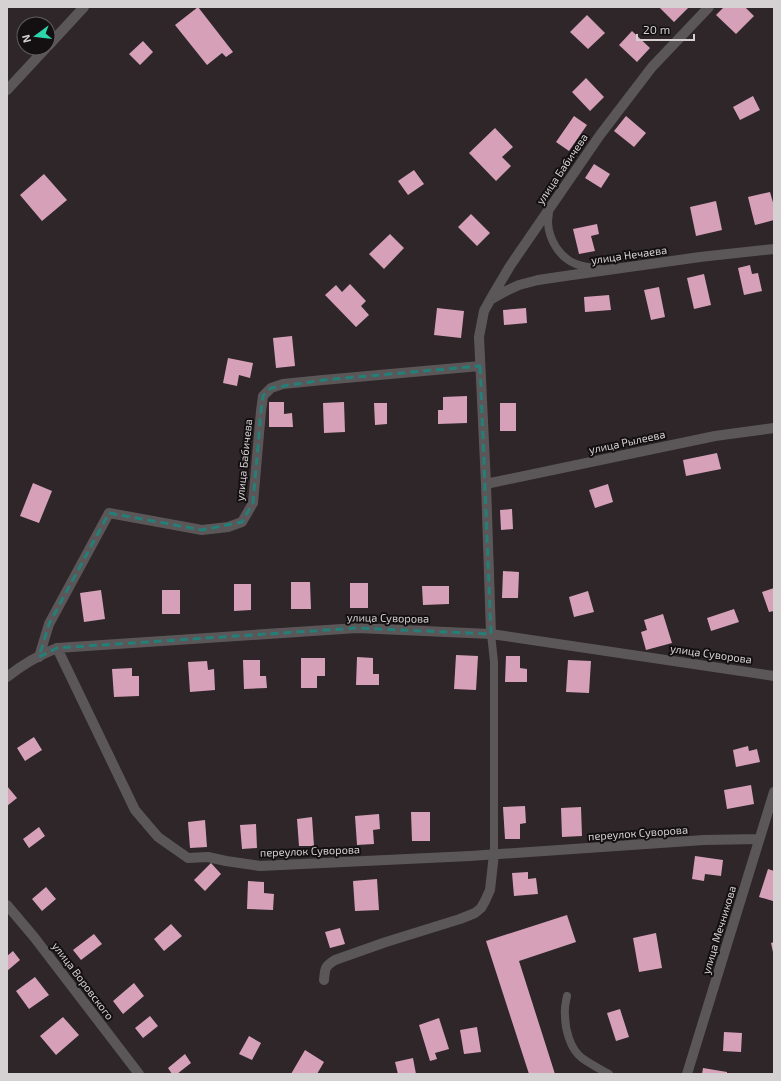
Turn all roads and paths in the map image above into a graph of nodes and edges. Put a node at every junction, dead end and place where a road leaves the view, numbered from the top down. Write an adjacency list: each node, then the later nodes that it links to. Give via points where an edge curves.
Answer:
1 (84, 7): 3 (street)
2 (709, 7): 6 (street, улица Бабичева, via 652,67)
3 (56, 37)
4 (39, 56): 5 (street)
5 (7, 90)
6 (550, 207): 8 (lane, via 548,227 560,253 576,264); 9 (street, улица Бабичева)
7 (774, 249): 8 (street, улица Нечаева)
8 (606, 270): 9 (street, улица Нечаева, via 538,280 519,285)
9 (490, 300): 10 (street, улица Бабичева, via 484,311 479,337)
10 (480, 366): 12 (street, улица Бабичева); 15 (street, улица Бабичева, via 316,380 282,384 271,388 263,396 253,503 242,522 228,527 202,530 109,514 49,624)
11 (774, 428): 12 (street, улица Рылеева, via 715,436)
12 (486, 484): 13 (street, улица Бабичева)
13 (491, 634): 14 (street, улица Суворова, via 358,628); 17 (street, улица Суворова); 20 (lane, via 494,662)
14 (57, 648): 15 (street, улица Суворова); 20 (street, переулок Суворова, via 135,810 158,837 188,858 208,857 260,866)
15 (39, 656): 16 (street, улица Суворова)
16 (7, 676)
17 (774, 676)
18 (774, 792): 19 (street, улица Мечникова)
19 (759, 839): 20 (street, переулок Суворова, via 704,840); 26 (street, улица Мечникова)
20 (494, 854): 22 (street, via 490,890 481,908 475,913 335,960 325,970)
21 (7, 904): 24 (street, улица Воровского)
22 (324, 980)
23 (567, 996): 25 (lane, via 564,1014 574,1049 581,1057)
24 (139, 1074)
25 (609, 1074)
26 (687, 1074)

